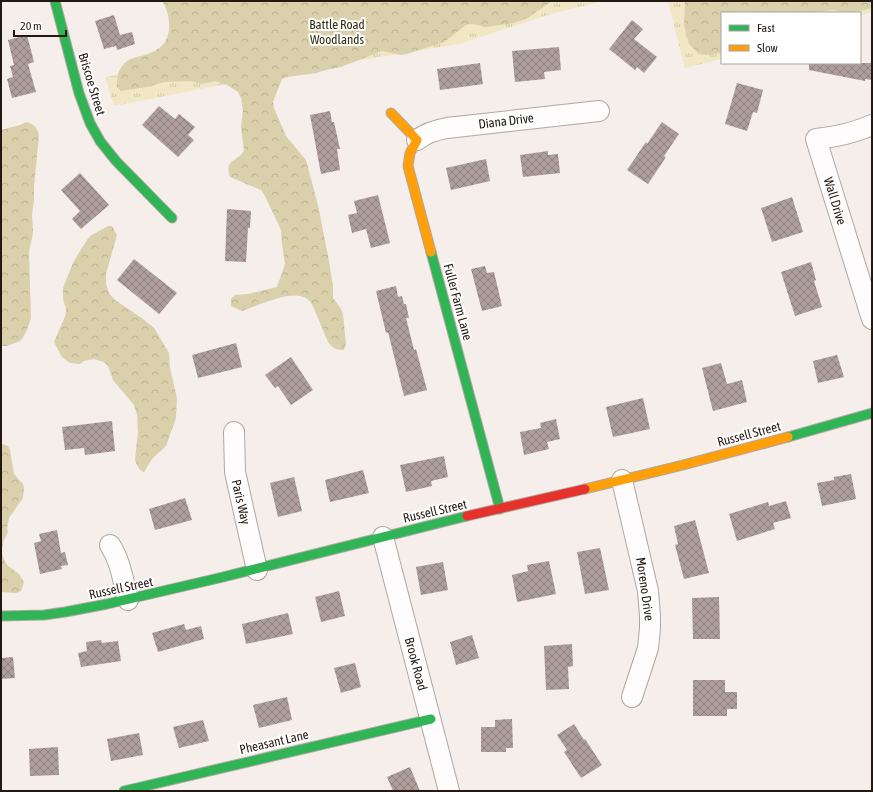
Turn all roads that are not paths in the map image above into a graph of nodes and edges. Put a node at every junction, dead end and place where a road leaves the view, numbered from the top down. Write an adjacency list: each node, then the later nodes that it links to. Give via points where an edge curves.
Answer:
1 (55, 1): 6 (street, Briscoe Street, via 78,93 90,123 100,141 116,160)
2 (599, 111): 5 (street, Diana Drive, via 437,130)
3 (390, 113): 5 (street)
4 (872, 125): 7 (street, Wall Drive, via 836,137 816,139)
5 (417, 140): 11 (street, Fuller Farm Lane, via 409,154 408,166)
6 (172, 218)
7 (872, 319)
8 (872, 413): 10 (street, Russell Street)
9 (234, 432): 14 (street, Paris Way, via 235,472)
10 (622, 480): 11 (street, Russell Street); 17 (street, Moreno Drive, via 648,591 650,616 648,648)
11 (500, 509): 12 (street, Russell Street)
12 (383, 537): 14 (street, Russell Street); 18 (street, Brook Road)
13 (110, 545): 15 (street, via 121,569)
14 (257, 570): 15 (street, Russell Street)
15 (128, 600): 16 (street, Russell Street, via 47,614)
16 (1, 616)
17 (632, 696)
18 (431, 719): 19 (street, Pheasant Lane); 20 (street, Brook Road)
19 (124, 791)
20 (449, 791)

